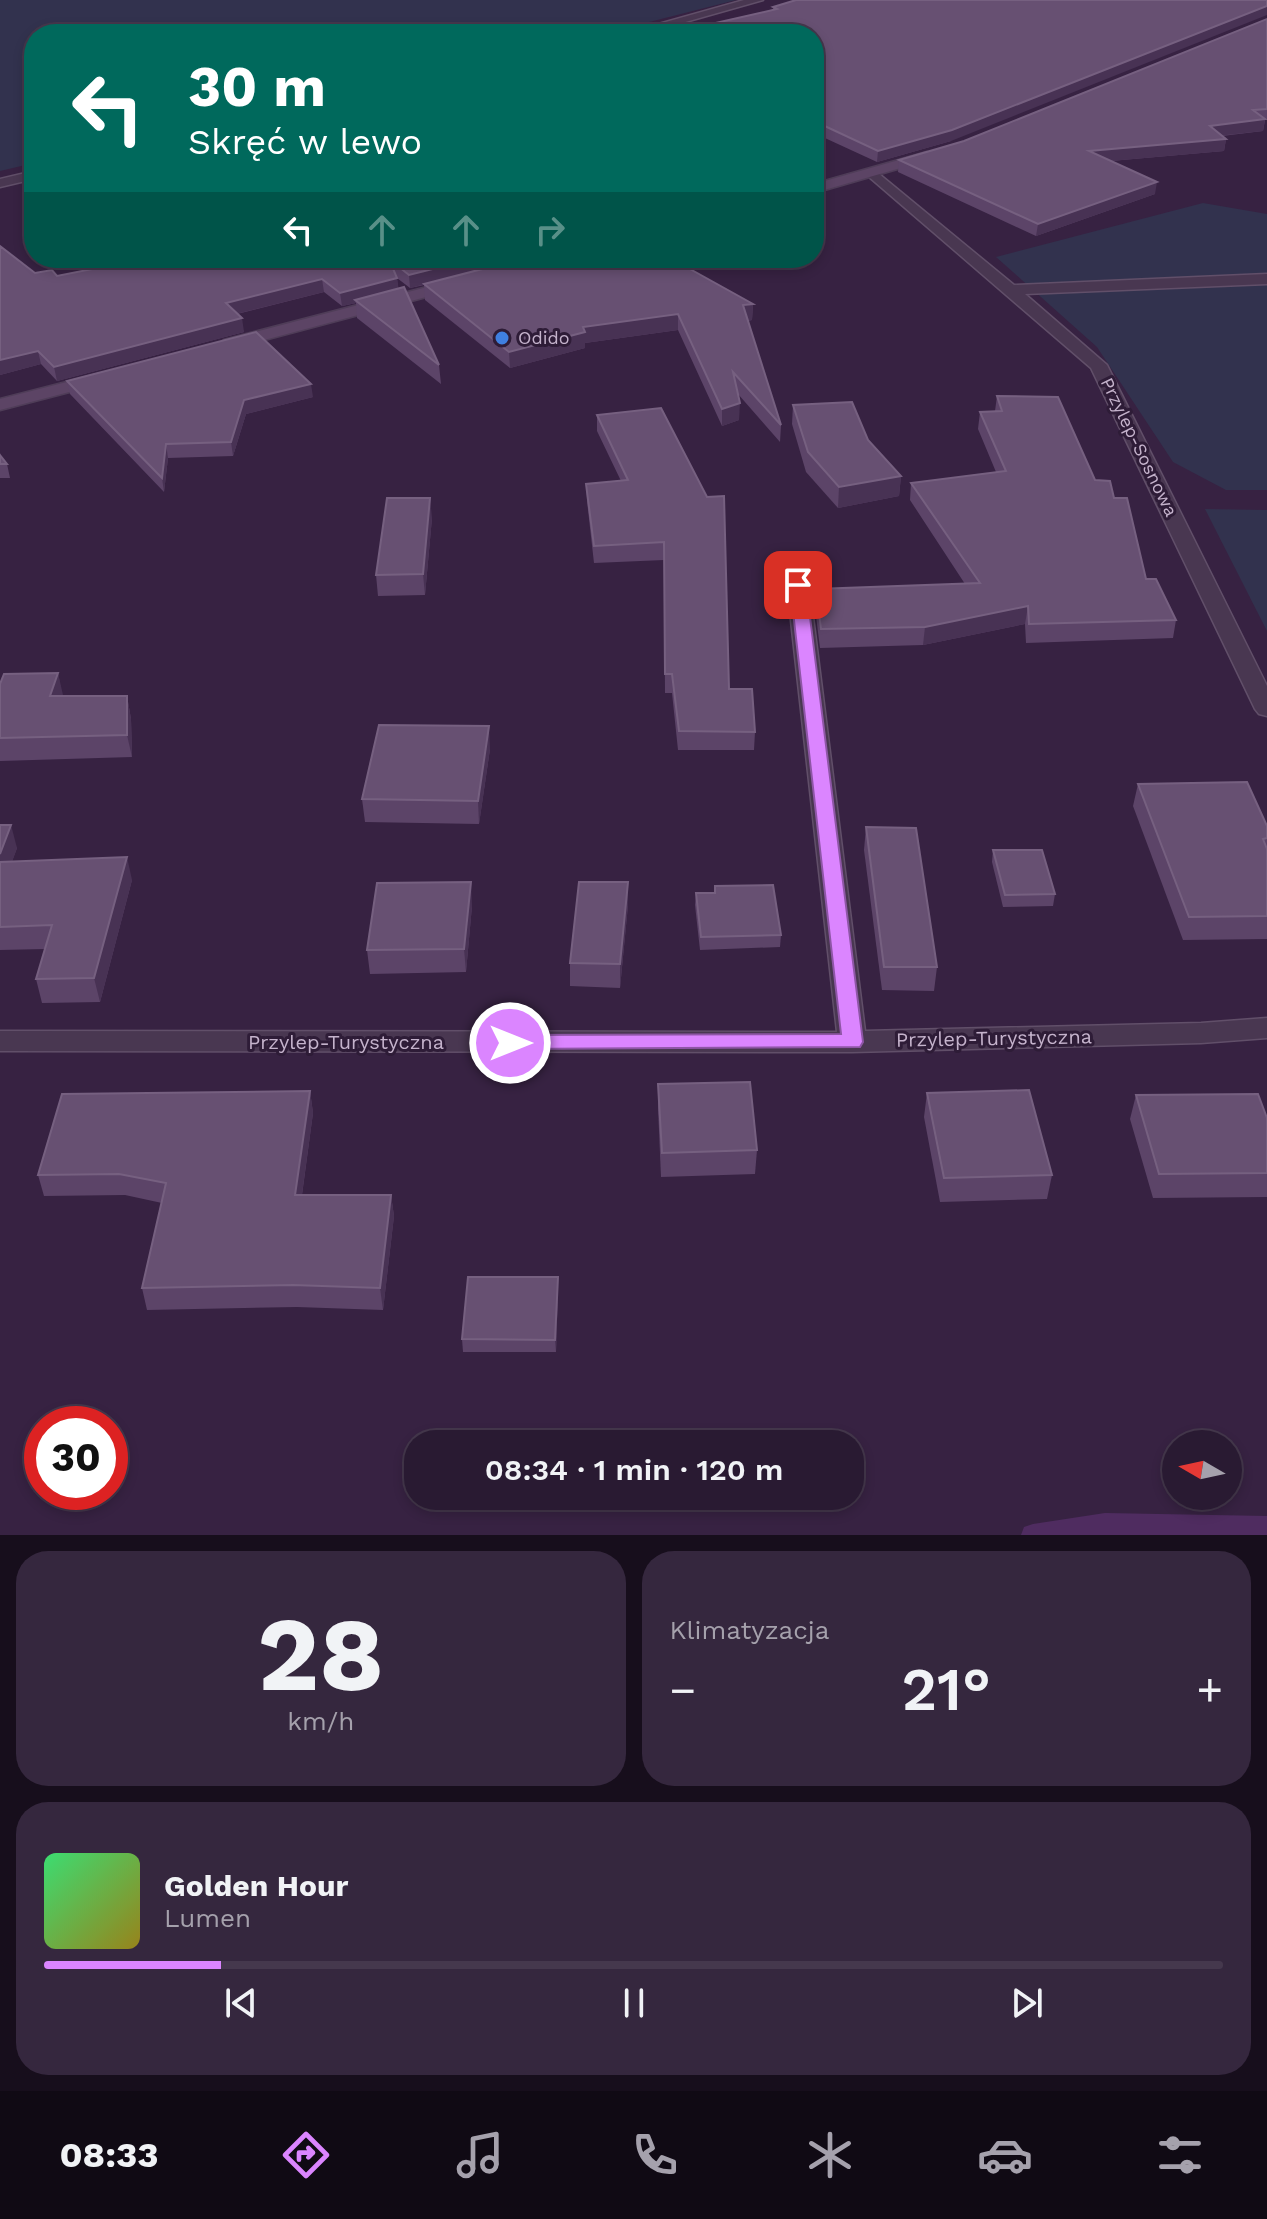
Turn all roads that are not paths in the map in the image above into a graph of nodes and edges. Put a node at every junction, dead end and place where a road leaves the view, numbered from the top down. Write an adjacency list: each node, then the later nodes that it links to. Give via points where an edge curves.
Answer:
1 (757, 0): 2 (street)
2 (667, 24)
3 (943, 151): 4 (main road)
4 (873, 173): 7 (main road); 10 (street, Przylep-Sosnowa)
5 (24, 177): 6 (street)
6 (0, 183)
7 (824, 186)
8 (1267, 279): 10 (street)
9 (470, 281): 11 (main road)
10 (1010, 290): 15 (street, Przylep-Sosnowa, via 1098,365)
11 (217, 347)
12 (118, 374): 13 (main road)
13 (0, 405)
14 (798, 585): 18 (street)
15 (1267, 709)
16 (1267, 1028): 18 (street, Przylep-Turystyczna)
17 (0, 1041): 18 (street, Przylep-Turystyczna)
18 (852, 1042)

